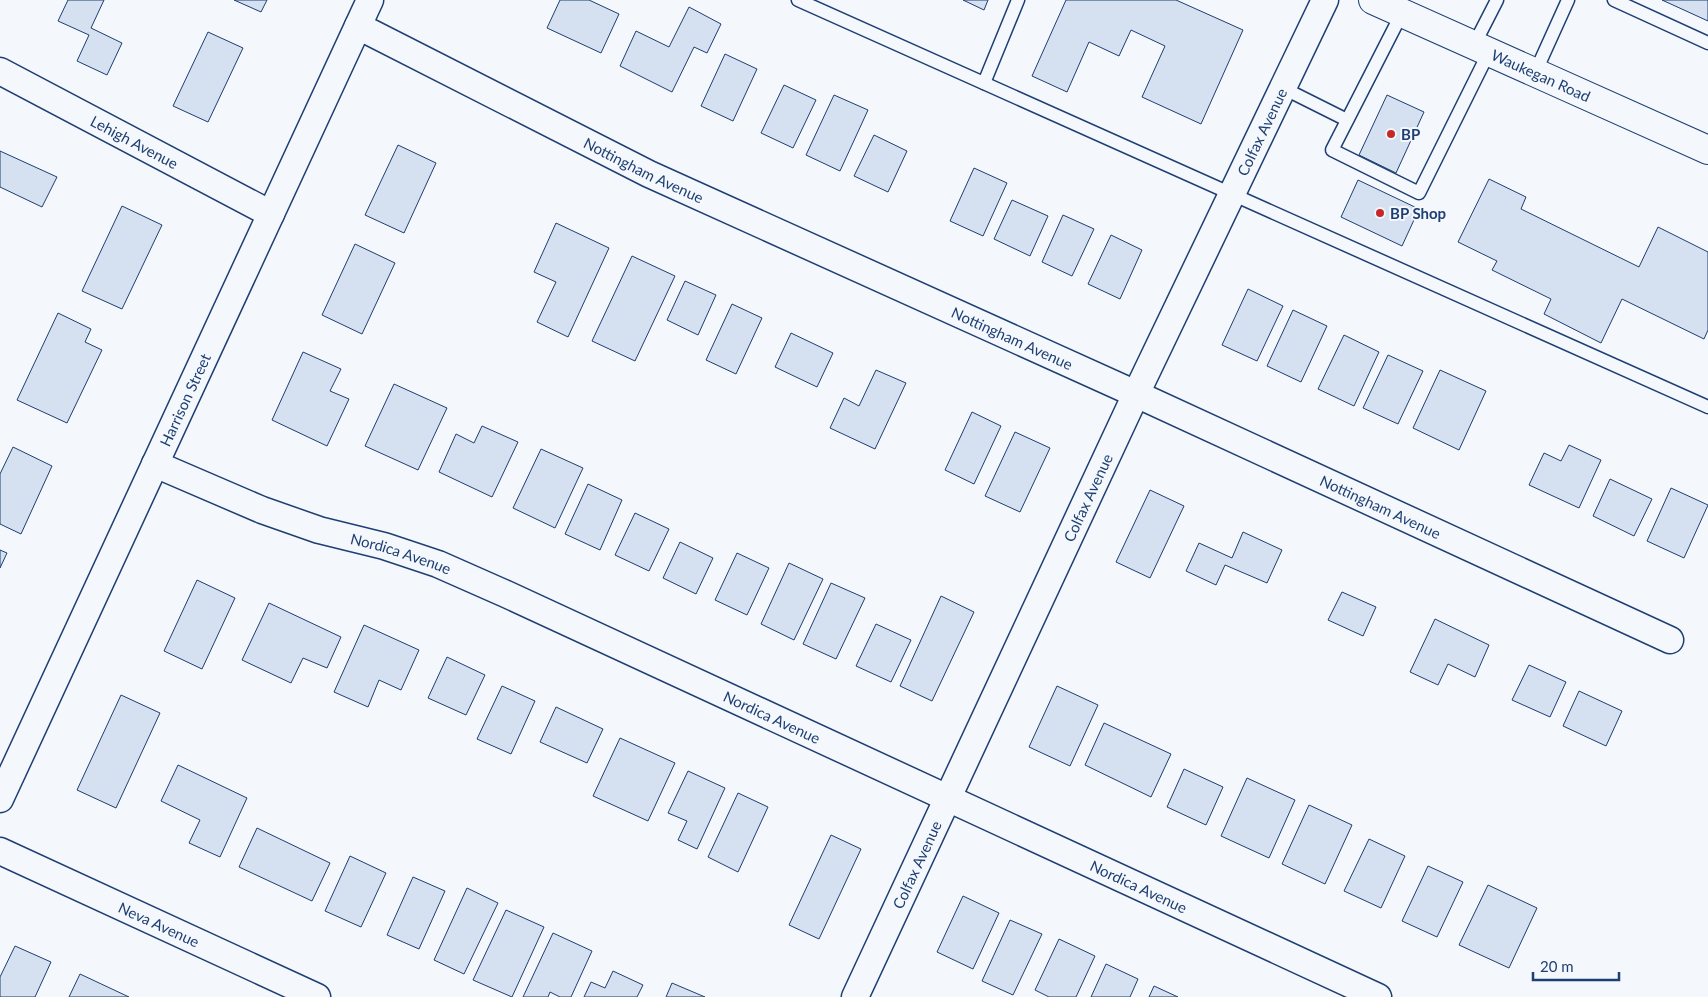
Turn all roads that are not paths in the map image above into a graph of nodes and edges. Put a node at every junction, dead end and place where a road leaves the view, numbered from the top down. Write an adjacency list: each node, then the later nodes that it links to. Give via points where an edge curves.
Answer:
1 (370, 0): 10 (street, Harrison Street)
2 (798, 0): 15 (lane)
3 (1018, 0): 15 (lane)
4 (1325, 0): 16 (street, Colfax Avenue)
5 (1372, 0): 9 (main road, Waukegan Road)
6 (1497, 0): 12 (lane)
7 (1568, 0): 14 (lane)
8 (1614, 0): 11 (lane)
9 (1402, 13): 12 (main road, Waukegan Road); 17 (lane)
10 (358, 26): 20 (street, Harrison Street); 21 (street, Nottingham Avenue, via 649,174)
11 (1708, 43)
12 (1481, 49): 14 (main road, Waukegan Road); 17 (lane, via 1419,193 1332,150)
13 (0, 71): 20 (street, Lehigh Avenue)
14 (1535, 73): 18 (main road, Waukegan Road)
15 (984, 83): 19 (lane)
16 (1283, 88): 17 (lane); 19 (street, Colfax Avenue)
17 (1347, 120)
18 (1708, 150)
19 (1232, 194): 21 (street, Colfax Avenue); 22 (lane)
20 (271, 214): 23 (street, Harrison Street)
21 (1136, 394): 24 (street, Nottingham Avenue); 25 (street, Colfax Avenue)
22 (1708, 407)
23 (155, 464): 25 (street, Nordica Avenue, via 262,510 438,564); 26 (street, Harrison Street)
24 (1670, 640)
25 (948, 797): 29 (street, Colfax Avenue); 30 (street, Nordica Avenue)
26 (0, 799)
27 (0, 851): 28 (street, Neva Avenue)
28 (317, 997)
29 (855, 997)
30 (1378, 997)

